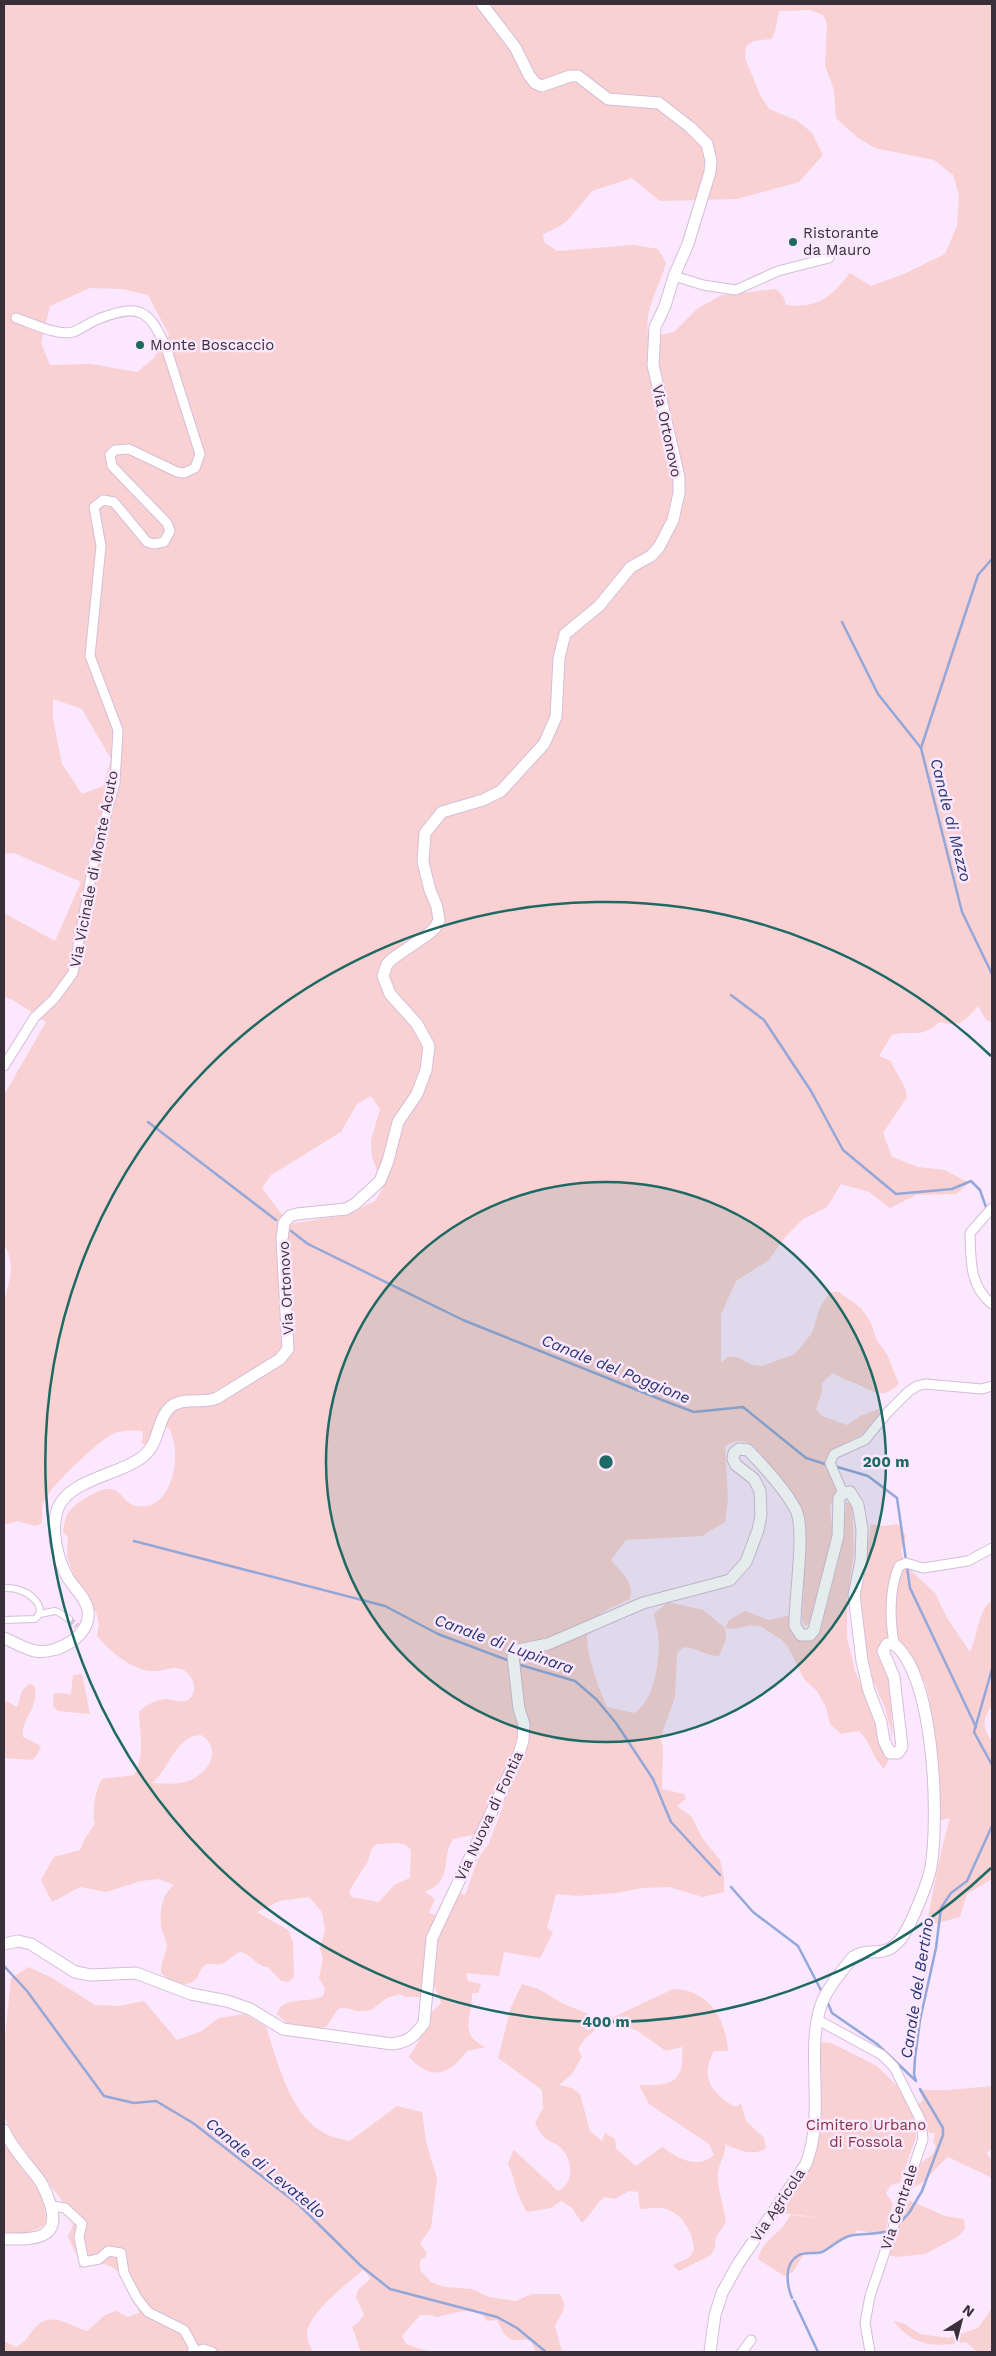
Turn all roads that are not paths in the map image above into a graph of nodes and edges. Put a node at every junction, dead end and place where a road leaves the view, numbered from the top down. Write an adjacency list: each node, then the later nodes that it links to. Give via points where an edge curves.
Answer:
1 (482, 4): 3 (street, Via Ortonovo, via 515,47 535,82 542,86 578,76 608,99 659,102 706,144 712,161 710,172 688,244)
2 (829, 258): 3 (street, via 778,271 736,290)
3 (674, 276): 16 (street, Via Ortonovo, via 655,327 652,354 679,477 673,520 651,556 631,567 599,606 565,634 559,658 556,717 544,744 501,790 483,800 442,812 425,833 423,862 439,920 427,936 392,959 383,976 390,994 416,1024 429,1046 426,1070 417,1094 398,1122 380,1181 346,1209 297,1214 284,1223 283,1274 288,1349 280,1360 208,1402 174,1404 166,1410 150,1451 64,1498 58,1508 55,1526 57,1549 68,1578 88,1608 87,1623 70,1642 47,1651 35,1651)
4 (16, 318): 5 (street, Via Vicinale di Monte Acuto, via 60,332 73,332 101,318 135,310 143,312 166,347 200,454 196,468 184,474 129,449 115,450 110,455 112,466 167,523 170,531 164,542 147,542 114,502 102,500 94,507 102,546 90,656 118,730 115,783 90,878 74,974 34,1018)
5 (4, 1066)
6 (990, 1209): 7 (street, via 970,1233 971,1268 982,1297)
7 (992, 1304)
8 (992, 1386): 9 (street, via 982,1389 925,1384 908,1392 865,1440 834,1454 830,1463)
9 (843, 1492): 17 (street, via 850,1492 856,1498 862,1529 861,1561 854,1595 862,1661 869,1692 882,1722 887,1749 898,1754 902,1747 897,1694 883,1651 887,1644); 18 (street, Via Nuova di Fontia, via 839,1498 838,1536 810,1636 801,1635 795,1626 800,1531 797,1512 760,1462 748,1450 739,1449 733,1459 754,1479 760,1491 761,1515 746,1562 730,1580 643,1603 548,1644 518,1650 514,1656 524,1740 432,1938 424,2023 404,2043 283,2029 250,2009 191,1994 136,1973 91,1975 75,1972 31,1944)
10 (992, 1548): 17 (street, via 968,1561 923,1568 906,1563 899,1566 892,1597)
11 (4, 1588): 12 (street, via 16,1589 38,1603)
12 (40, 1614): 13 (street, via 56,1612); 14 (street, via 35,1619)
13 (69, 1619)
14 (4, 1620)
15 (4, 1632): 16 (street)
16 (4, 1637)
17 (894, 1644): 19 (street, via 916,1680 926,1712 934,1788 931,1868 910,1924 899,1941 881,1953 859,1953 852,1957 821,2004)
18 (4, 1944)
19 (818, 2020): 27 (street, Via Agricola, via 815,2131 811,2152 722,2293); 29 (street, Via Centrale, via 882,2055 894,2067 921,2121 923,2139 866,2313)
20 (4, 2130): 21 (street, via 41,2182)
21 (51, 2206): 22 (street, via 54,2224 46,2233 26,2240); 24 (street, via 65,2208 82,2224 79,2238 84,2262 99,2259 108,2251 120,2254 124,2273 137,2298 148,2312 184,2330 194,2348)
22 (4, 2239)
23 (751, 2340): 28 (street)
24 (192, 2352)
25 (197, 2352): 26 (street, via 203,2349)
26 (212, 2352)
27 (710, 2352)
28 (742, 2352)
29 (870, 2352)

